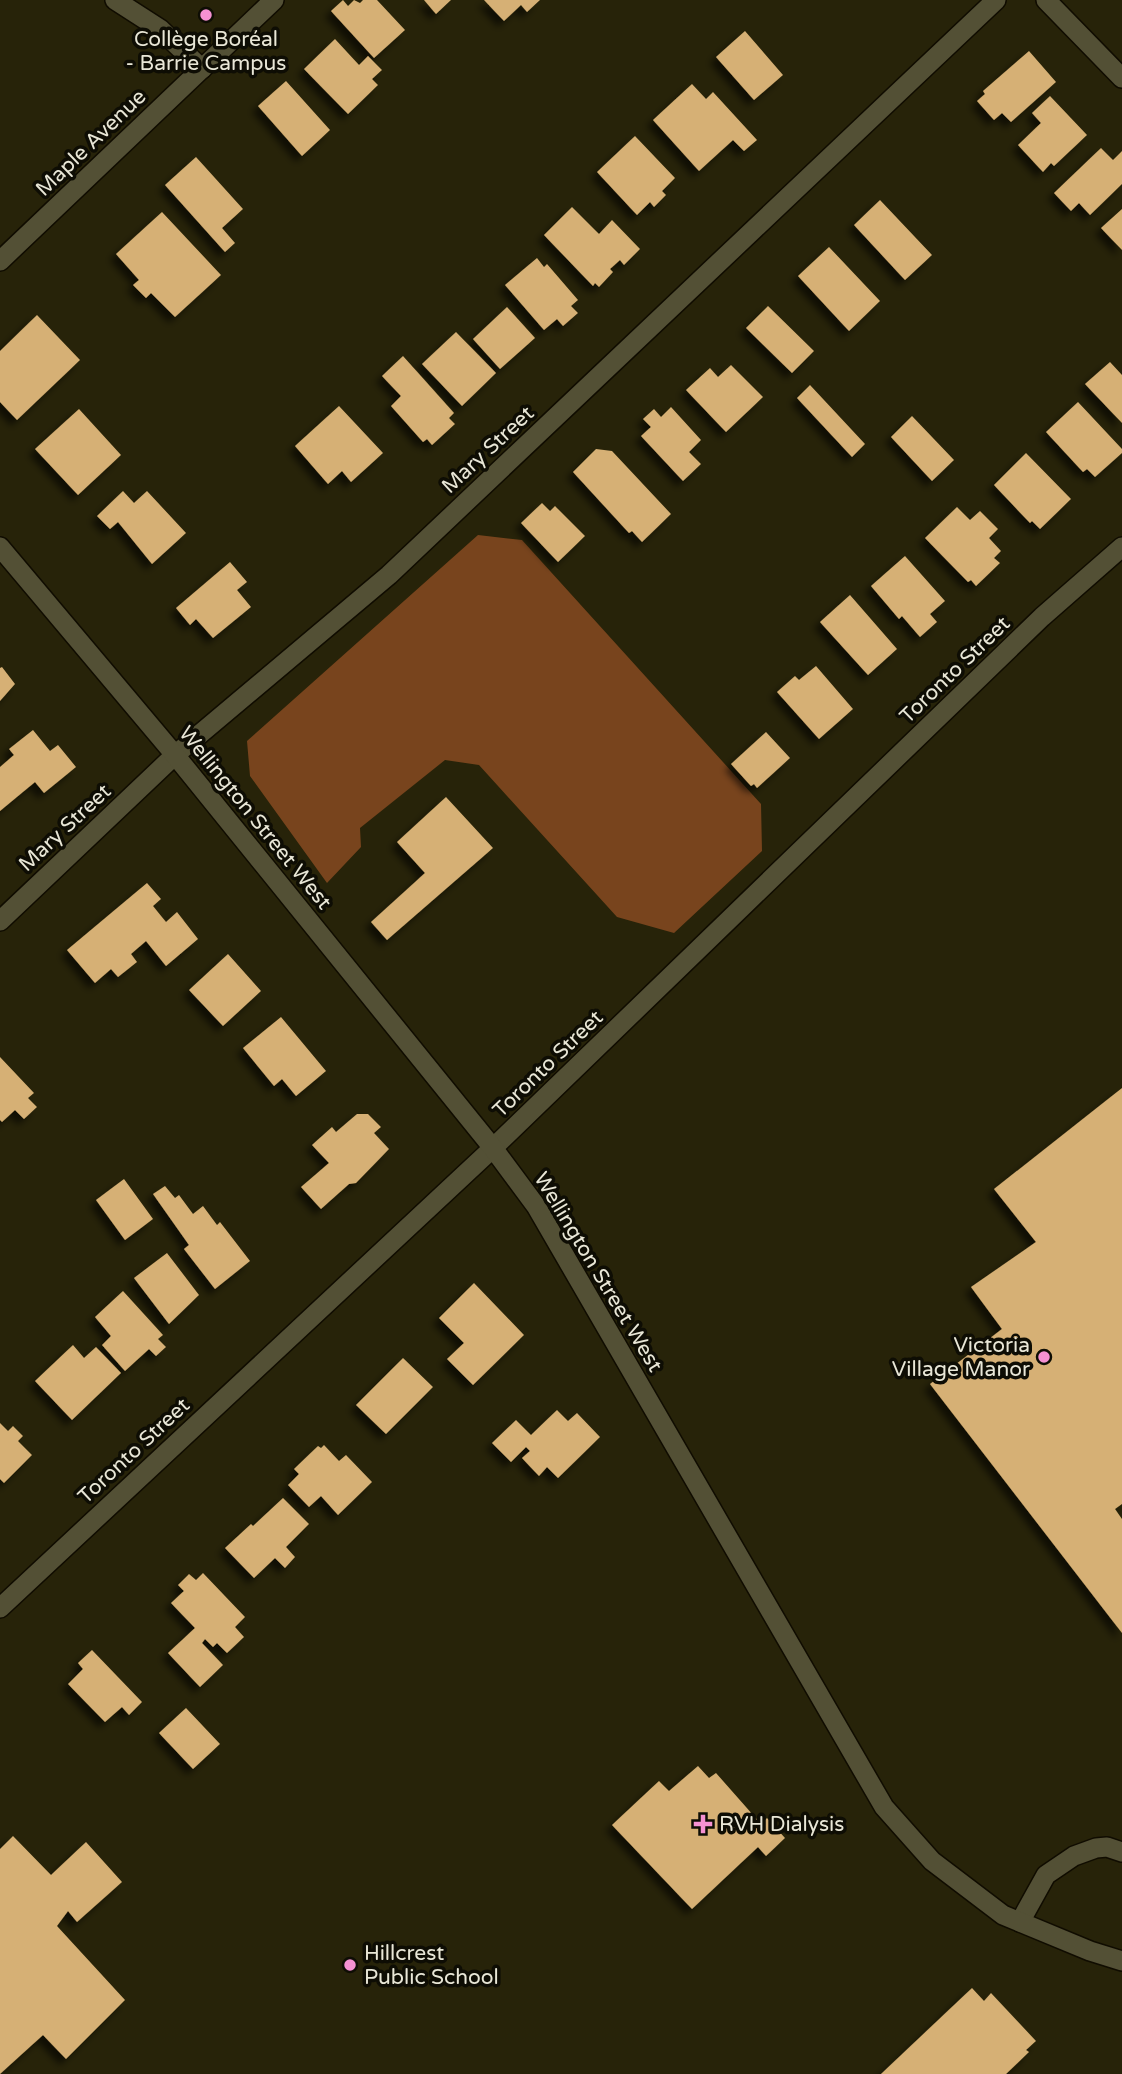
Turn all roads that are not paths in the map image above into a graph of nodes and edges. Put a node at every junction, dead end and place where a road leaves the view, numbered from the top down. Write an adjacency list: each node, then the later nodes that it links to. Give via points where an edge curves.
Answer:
1 (115, 0): 5 (street, via 160,29)
2 (996, 0): 10 (street, Mary Street, via 388,575)
3 (1046, 0): 6 (street)
4 (271, 1): 5 (street, Maple Avenue)
5 (202, 69): 7 (street, Maple Avenue)
6 (1122, 78)
7 (0, 261)
8 (0, 547): 10 (street, Wellington Street West)
9 (1122, 547): 12 (street, Toronto Street, via 1042,617)
10 (175, 755): 11 (street, Mary Street); 12 (street, Wellington Street West)
11 (0, 921)
12 (493, 1148): 13 (street, Toronto Street); 15 (street, Wellington Street West, via 536,1206 884,1807 932,1861)
13 (0, 1608)
14 (1122, 1852): 15 (street, via 1096,1847 1045,1875)
15 (1020, 1922): 16 (street, Wellington Street West)
16 (1122, 1961)

